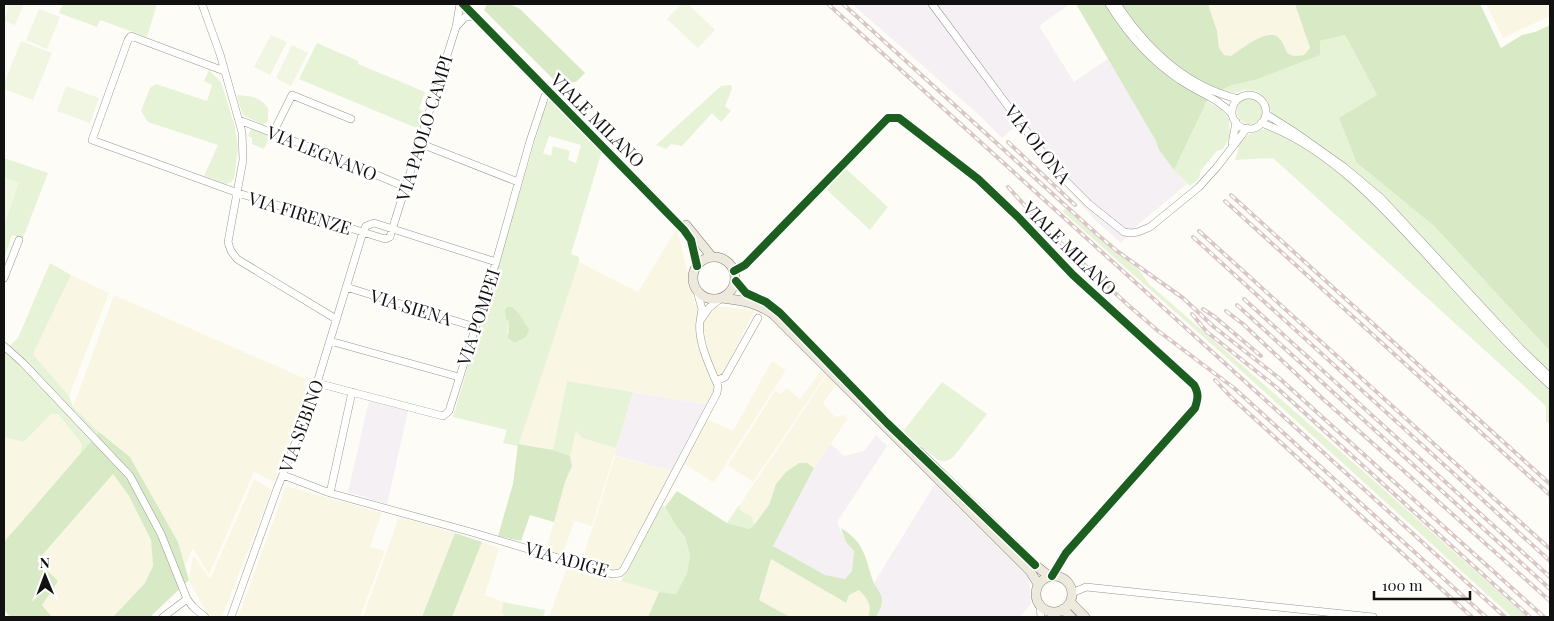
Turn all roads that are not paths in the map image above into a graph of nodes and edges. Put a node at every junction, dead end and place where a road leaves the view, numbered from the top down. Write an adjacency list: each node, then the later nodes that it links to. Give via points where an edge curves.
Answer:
1 (202, 4): 9 (street)
2 (461, 4): 7 (main road, VIALE MILANO); 8 (street, VIA PAOLO CAMPI)
3 (468, 4): 28 (main road, VIALE MILANO, via 673,209)
4 (932, 4): 21 (street, VIA OLONA, via 1057,172 1124,232 1138,232 1150,227 1199,187)
5 (1108, 4): 12 (street, via 1144,50 1180,80 1225,106)
6 (1117, 4): 11 (street, via 1148,45 1174,68 1200,85)
7 (475, 16): 8 (street, via 465,17); 10 (main road, VIALE MILANO)
8 (456, 27): 20 (street, VIA PAOLO CAMPI)
9 (224, 71): 15 (street); 24 (street, VIA FIRENZE, via 131,36 92,140)
10 (549, 91): 22 (street, VIA POMPEI); 30 (main road, VIALE MILANO, via 684,230 691,240)
11 (1238, 99): 12 (street); 13 (street, via 1249,95 1260,98)
12 (1232, 114): 16 (street)
13 (1266, 114): 17 (street); 44 (street, via 1344,167 1381,198)
14 (351, 119): 19 (street, via 292,95)
15 (240, 120): 19 (street, VIA LEGNANO); 24 (street, via 244,146)
16 (1236, 122): 18 (street); 21 (street, VIA OLONA)
17 (1261, 124): 18 (street); 47 (street, via 1292,136 1342,172 1377,203)
18 (1247, 128): 21 (street, VIA OLONA)
19 (273, 132): 23 (street, VIA LEGNANO)
20 (419, 143): 22 (street); 23 (street, VIA PAOLO CAMPI)
21 (1232, 147)
22 (518, 182): 29 (street, VIA POMPEI)
23 (405, 187): 25 (street, VIA PAOLO CAMPI)
24 (238, 193): 26 (street, VIA FIRENZE); 38 (street, via 228,242 230,251 237,259)
25 (392, 230): 26 (street, VIA FIRENZE, via 374,223 366,226); 26 (street, VIA FIRENZE, via 390,237 384,239); 29 (street, VIA FIRENZE)
26 (363, 232): 34 (street, VIA SEBINO)
27 (19, 240): 32 (street)
28 (712, 257): 30 (main road); 31 (main road, via 726,261)
29 (496, 262): 40 (street, VIA POMPEI)
30 (697, 266): 35 (main road, via 693,278)
31 (733, 268): 33 (main road); 51 (street, VIALE MILANO, via 745,265 888,118 899,118 978,179 1073,275 1194,385 1198,392 1195,408 1066,553)
32 (4, 278)
33 (736, 281): 36 (main road, via 730,292); 51 (main road, via 746,293 780,313 887,422 1035,565)
34 (346, 287): 38 (street, VIA SEBINO); 40 (street, VIA SIENA)
35 (697, 291): 36 (main road, via 708,298); 39 (street, via 702,309)
36 (721, 298): 39 (street); 52 (main road, via 746,301 773,314 1030,571)
37 (758, 318): 45 (street, via 725,377)
38 (336, 319): 41 (street, VIA SEBINO)
39 (700, 321): 45 (street, via 700,338)
40 (475, 327): 43 (street, VIA POMPEI)
41 (330, 341): 43 (street); 46 (street, VIA SEBINO)
42 (4, 346): 54 (street, via 130,476 161,534)
43 (459, 377): 48 (street, VIA POMPEI, via 449,411 442,416)
44 (1550, 377)
45 (716, 381): 50 (street, VIA ADIGE, via 718,390 714,399 620,573 612,574)
46 (317, 383): 48 (street, VIA POMPEI); 49 (street, VIA SEBINO)
47 (1550, 385)
48 (352, 392): 50 (street)
49 (283, 475): 50 (street, VIA ADIGE); 59 (street, VIA SEBINO)
50 (330, 492)
51 (1051, 576): 52 (main road); 53 (main road, via 1064,579 1071,588)
52 (1038, 584): 55 (main road, via 1036,595)
53 (1071, 598): 56 (main road); 62 (main road); 63 (street, via 1086,587)
54 (187, 599): 57 (street); 58 (street)
55 (1040, 606): 56 (main road); 60 (street)
56 (1057, 613): 61 (main road)
57 (163, 617)
58 (205, 617)
59 (231, 617)
60 (1041, 617)
61 (1071, 617)
62 (1085, 617)
63 (1373, 617)

